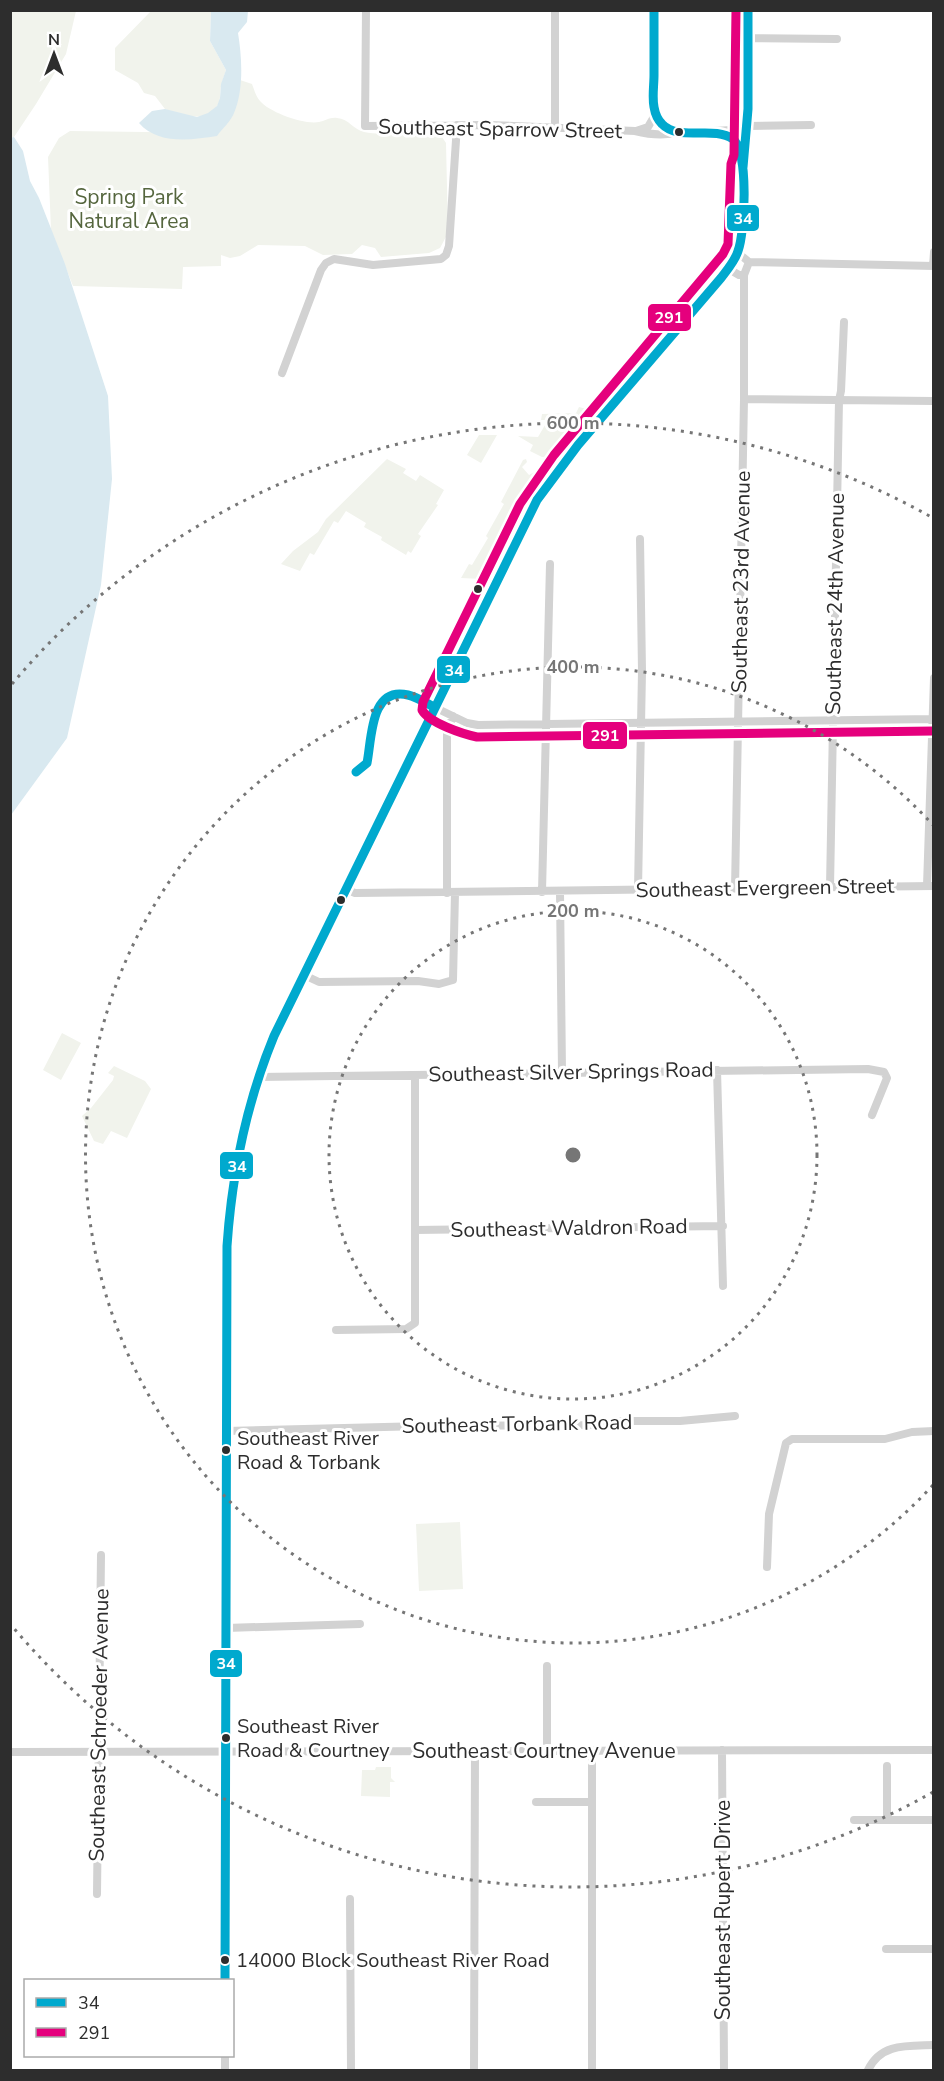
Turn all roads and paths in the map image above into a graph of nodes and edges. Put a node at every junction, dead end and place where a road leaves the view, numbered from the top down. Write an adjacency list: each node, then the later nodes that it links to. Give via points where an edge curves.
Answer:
1 (366, 10): 9 (street, Southeast Sparrow Street, via 365,126)
2 (555, 10): 11 (street)
3 (654, 10): 7 (street)
4 (748, 10): 5 (street)
5 (748, 38): 6 (street); 10 (street)
6 (837, 39)
7 (656, 115): 12 (street, Southeast Sparrow Street, via 648,127); 13 (street, via 664,125)
8 (811, 125): 10 (street)
9 (457, 126): 11 (street, Southeast Sparrow Street); 23 (street, via 446,255 441,259 373,265 334,259 326,263)
10 (747, 126): 14 (street); 15 (street)
11 (555, 127): 12 (street, Southeast Sparrow Street)
12 (635, 131): 13 (street, Southeast Sparrow Street)
13 (680, 132): 14 (street, Southeast Sparrow Street)
14 (707, 133): 15 (street, Southeast Sparrow Street, via 733,140 740,148)
15 (743, 164): 17 (street)
16 (933, 252): 19 (street)
17 (738, 253): 18 (street); 20 (street)
18 (749, 262): 19 (street); 21 (street)
19 (933, 266)
20 (728, 268): 21 (street); 30 (street, via 545,488)
21 (744, 275): 24 (street, Southeast 23rd Avenue)
22 (844, 322): 25 (street, Southeast 24th Avenue)
23 (282, 373)
24 (744, 399): 25 (street); 34 (street, Southeast 23rd Avenue)
25 (839, 400): 26 (street); 33 (street, Southeast 24th Avenue)
26 (933, 401)
27 (640, 539): 35 (street)
28 (550, 564): 36 (street)
29 (933, 678): 32 (street)
30 (434, 707): 31 (street); 39 (street)
31 (453, 716): 36 (street, via 478,725); 44 (street, via 447,732)
32 (933, 719): 33 (street); 37 (street)
33 (833, 720): 34 (street); 38 (street, Southeast 24th Avenue)
34 (738, 721): 35 (street); 40 (street, Southeast 23rd Avenue)
35 (642, 722): 36 (street); 41 (street)
36 (546, 723): 42 (street)
37 (930, 886): 38 (street, Southeast Evergreen Street)
38 (830, 887): 40 (street, Southeast Evergreen Street)
39 (345, 889): 44 (street, Southeast Evergreen Street, via 355,893); 45 (street)
40 (735, 889): 41 (street, Southeast Evergreen Street)
41 (638, 890): 43 (street, Southeast Evergreen Street)
42 (543, 892): 43 (street, Southeast Evergreen Street); 44 (street, Southeast Evergreen Street)
43 (560, 892): 47 (street)
44 (451, 893): 45 (street, via 453,980 448,983 319,982)
45 (304, 975): 49 (street)
46 (717, 1070): 47 (street, Southeast Silver Springs Road); 50 (street, Southeast Silver Springs Road, via 884,1072 887,1081); 51 (street)
47 (562, 1072): 48 (street, Southeast Silver Springs Road)
48 (415, 1075): 49 (street, Southeast Silver Springs Road); 52 (street)
49 (258, 1077): 56 (street, via 239,1144 228,1214)
50 (872, 1115)
51 (723, 1226): 52 (street, Southeast Waldron Road); 53 (street)
52 (415, 1230): 54 (street, via 415,1323 406,1329)
53 (723, 1286)
54 (336, 1330)
55 (735, 1416): 56 (street, Southeast Torbank Road, via 622,1421 608,1425)
56 (226, 1431): 61 (street)
57 (933, 1431): 59 (street, via 885,1439 792,1439 786,1443 769,1514)
58 (101, 1555): 68 (street, Southeast Schroeder Avenue)
59 (767, 1567)
60 (360, 1624): 61 (street)
61 (226, 1628): 69 (street)
62 (548, 1666): 66 (street)
63 (722, 1750): 64 (street, Southeast Courtney Avenue); 70 (street, Southeast Courtney Avenue); 86 (street, Southeast Rupert Drive)
64 (933, 1750)
65 (475, 1751): 66 (street, Southeast Courtney Avenue); 69 (street, Southeast Courtney Avenue); 84 (street)
66 (547, 1751): 70 (street, Southeast Courtney Avenue)
67 (10, 1752): 68 (street, Southeast Courtney Avenue)
68 (98, 1752): 69 (street, Southeast Courtney Avenue); 77 (street, Southeast Schroeder Avenue)
69 (226, 1752): 81 (street)
70 (592, 1755): 73 (street)
71 (887, 1766): 75 (street)
72 (536, 1802): 73 (street)
73 (592, 1802): 85 (street)
74 (855, 1820): 75 (street)
75 (887, 1820): 76 (street)
76 (933, 1820)
77 (97, 1894)
78 (350, 1899): 83 (street)
79 (886, 1948): 80 (street)
80 (933, 1949)
81 (225, 1979)
82 (933, 2046): 87 (street, via 889,2049 874,2059)
83 (351, 2070)
84 (474, 2070)
85 (592, 2070)
86 (724, 2070)
87 (868, 2070)

